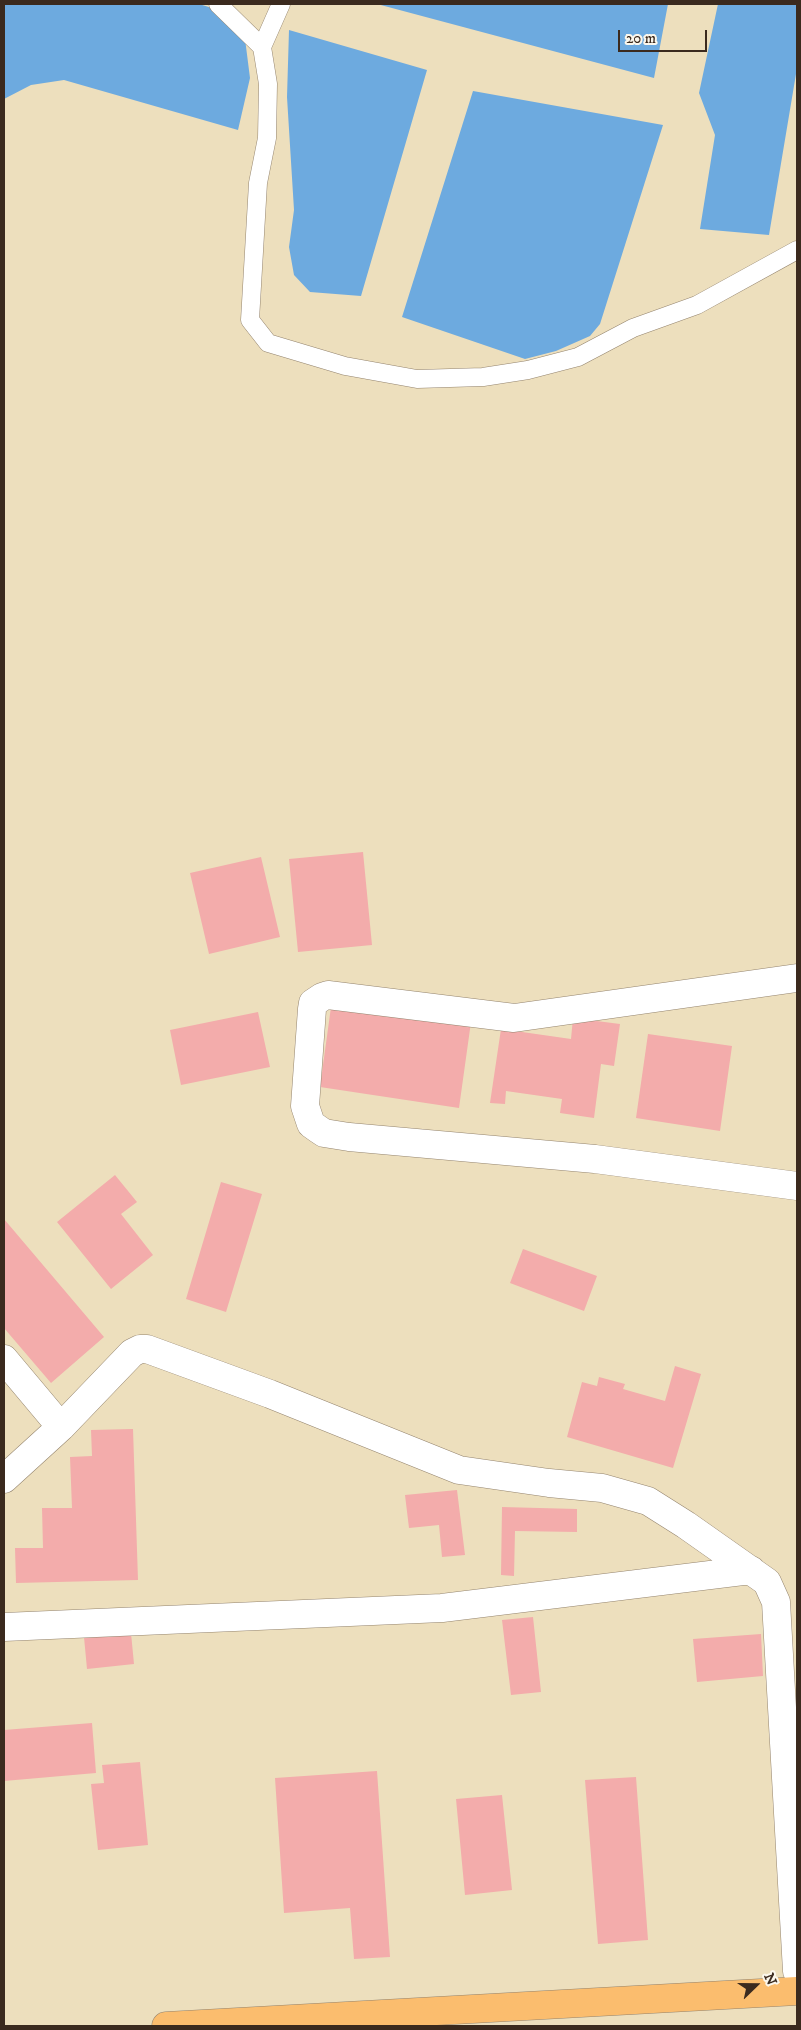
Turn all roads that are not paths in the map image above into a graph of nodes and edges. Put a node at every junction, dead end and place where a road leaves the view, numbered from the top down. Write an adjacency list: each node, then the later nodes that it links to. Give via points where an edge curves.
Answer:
1 (218, 4): 3 (lane)
2 (281, 4): 3 (lane)
3 (262, 47): 4 (lane, via 268,84 267,138 258,183 250,320 268,343 345,366 417,380 483,378 578,357 633,328 697,305)
4 (797, 250)
5 (797, 978): 6 (street, via 514,1018 328,995 314,1003 312,1009 305,1106 311,1124 324,1133 595,1159)
6 (797, 1186)
7 (4, 1359): 8 (street)
8 (61, 1426): 9 (street); 10 (street, via 132,1353 147,1348 459,1470 602,1488 648,1501)
9 (4, 1479)
10 (751, 1570): 11 (street, via 442,1608); 12 (street, via 766,1582 776,1602)
11 (4, 1627)
12 (797, 1971)
13 (797, 1990): 14 (main road)
14 (166, 2026)

